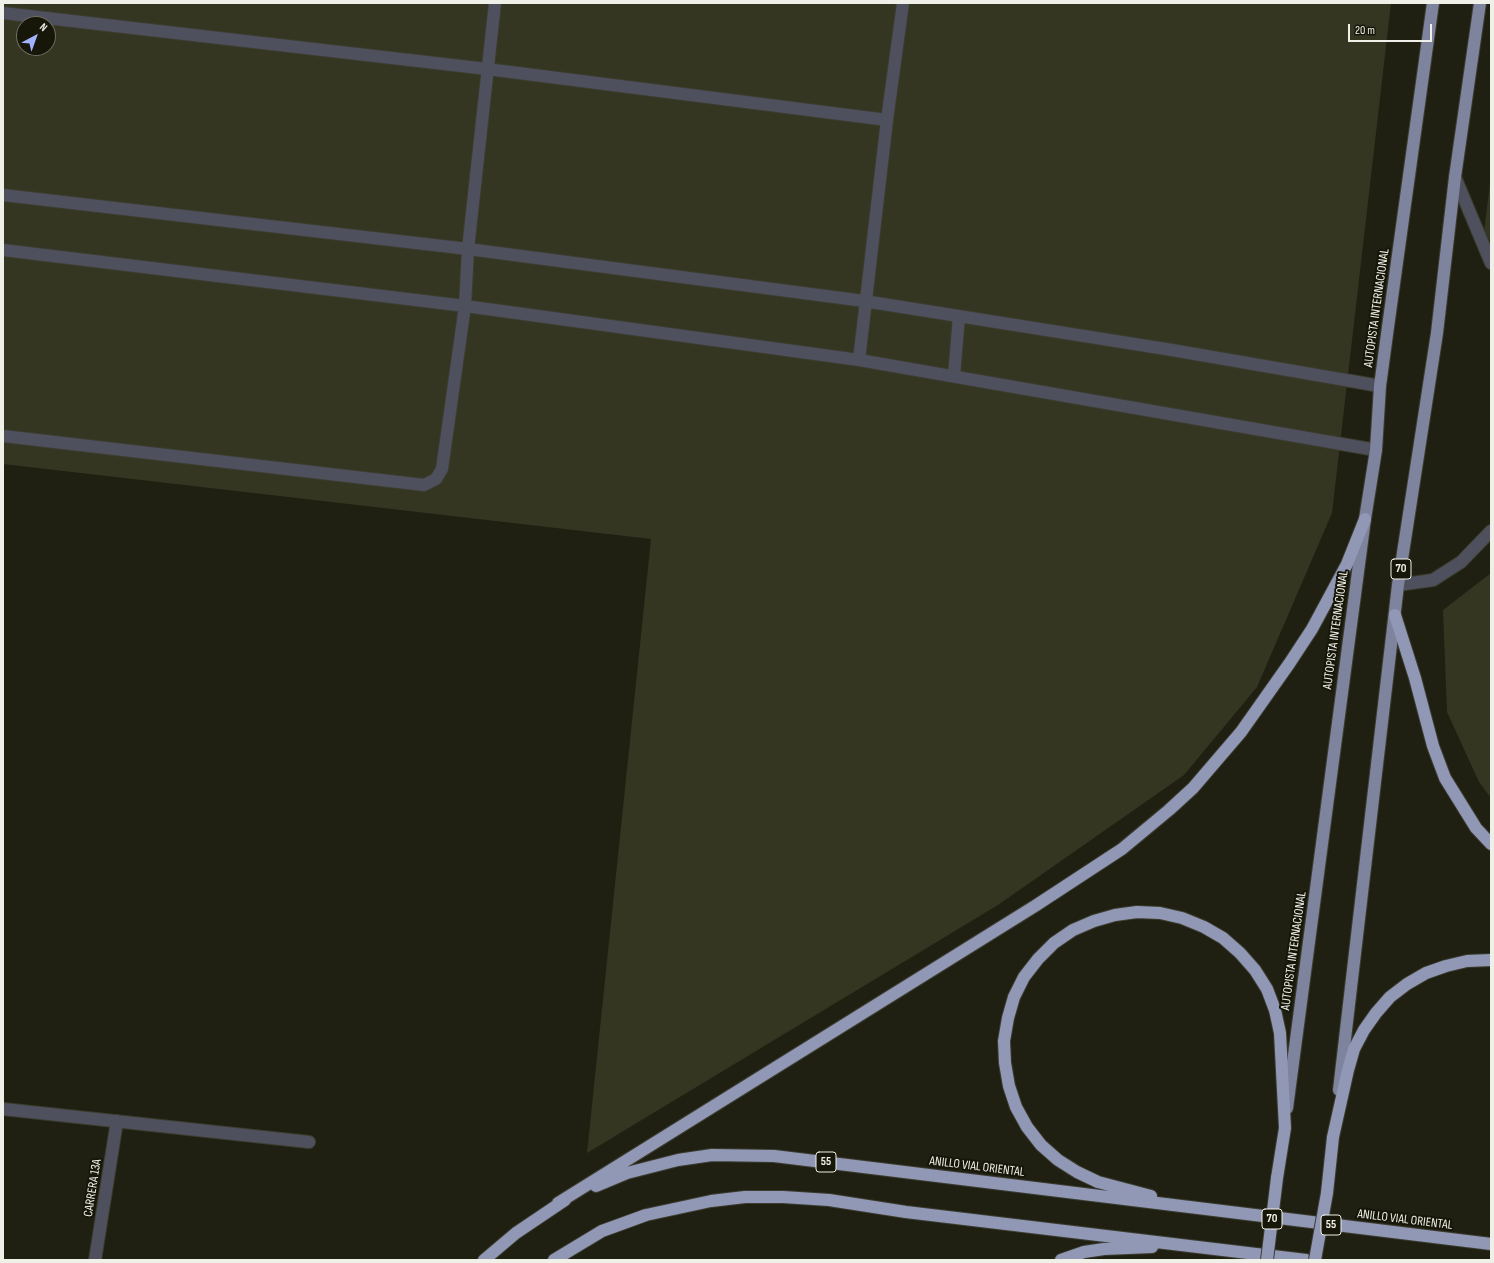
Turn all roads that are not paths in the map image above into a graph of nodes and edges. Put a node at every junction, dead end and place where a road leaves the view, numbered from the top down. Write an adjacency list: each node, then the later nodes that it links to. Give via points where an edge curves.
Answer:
1 (495, 3): 6 (street)
2 (904, 3): 7 (street)
3 (1433, 3): 18 (main road, AUTOPISTA INTERNACIONAL / 70)
4 (1480, 3): 8 (main road, 70)
5 (3, 13): 6 (street)
6 (487, 69): 7 (street); 10 (street)
7 (887, 120): 13 (street)
8 (1455, 177): 12 (street); 23 (main road, 70, via 1437,333)
9 (3, 195): 10 (street)
10 (468, 249): 13 (street); 14 (street)
11 (3, 250): 14 (street)
12 (1491, 264)
13 (864, 301): 15 (street); 16 (street)
14 (465, 306): 16 (street); 19 (street, via 442,469 436,479 424,485)
15 (959, 316): 17 (street); 18 (street)
16 (858, 360): 17 (street)
17 (954, 376): 20 (street)
18 (1380, 386): 20 (main road, AUTOPISTA INTERNACIONAL / 70)
19 (3, 436)
20 (1376, 450): 21 (main road, AUTOPISTA INTERNACIONAL / 70)
21 (1365, 519): 29 (main road, AUTOPISTA INTERNACIONAL / 70); 32 (highway, via 1348,564 1312,629 1289,664 1241,732 1193,788 1169,810 1122,849 1029,910)
22 (1491, 531): 23 (street, via 1460,562 1433,580)
23 (1398, 585): 24 (main road, 70)
24 (1395, 615): 25 (highway, via 1415,678 1432,746 1445,778 1476,828); 30 (main road, 70)
25 (1491, 844)
26 (1491, 960): 30 (highway, via 1467,961 1426,973 1402,989 1376,1013 1354,1049)
27 (3, 1108): 28 (street)
28 (117, 1121): 31 (street); 38 (street, CARRERA 13A)
29 (1284, 1128): 33 (highway, via 1280,1033 1275,1010 1267,989 1255,970 1223,938 1182,918 1138,912 1094,921 1073,930 1054,943 1024,977 1014,997 1008,1018 1004,1041 1005,1064 1016,1107 1041,1145 1077,1172 1098,1182); 42 (highway, AUTOPISTA INTERNACIONAL / 70, bridge)
30 (1333, 1137): 44 (highway, 70, bridge, via 1327,1193)
31 (309, 1142)
32 (558, 1203): 33 (highway, ANILLO VIAL ORIENTAL / 55, via 627,1173 712,1155 741,1155 774,1156); 39 (highway, ANILLO VIAL ORIENTAL / 55)
33 (1192, 1208): 35 (highway, ANILLO VIAL ORIENTAL / 55)
34 (1491, 1238): 35 (highway)
35 (1470, 1242): 36 (highway, ANILLO VIAL ORIENTAL / 55)
36 (1491, 1244)
37 (1186, 1246): 40 (highway, via 914,1213 829,1200 745,1197 711,1201 646,1215 602,1231); 41 (highway, via 1104,1249 1084,1252); 43 (highway)
38 (95, 1260)
39 (484, 1260)
40 (554, 1260)
41 (1062, 1260)
42 (1266, 1260)
43 (1306, 1260)
44 (1315, 1260)

